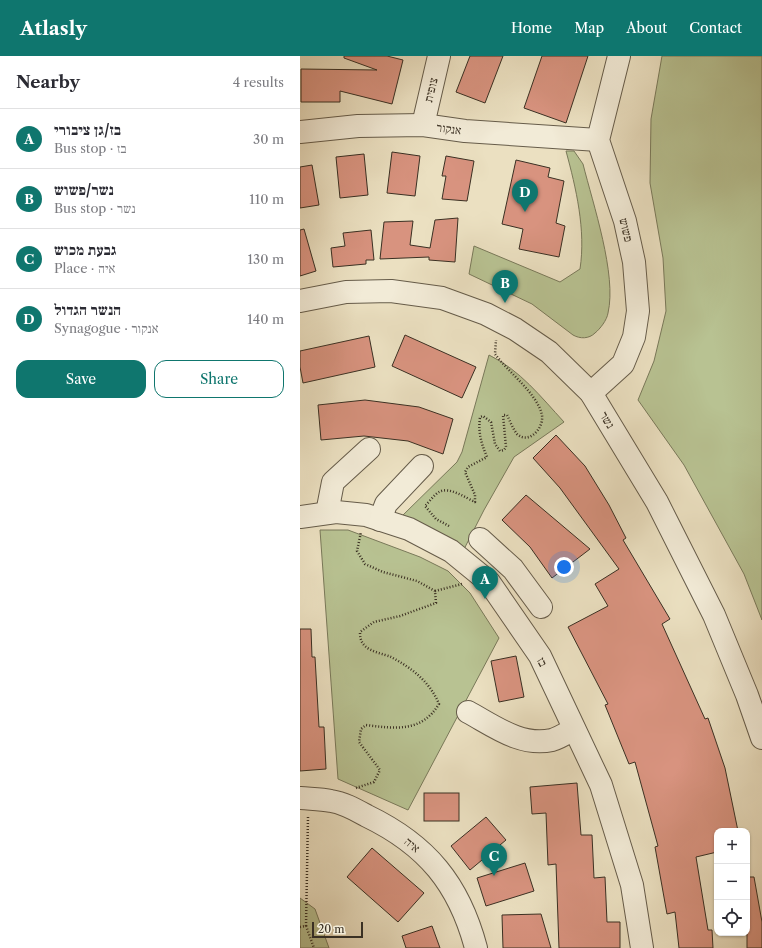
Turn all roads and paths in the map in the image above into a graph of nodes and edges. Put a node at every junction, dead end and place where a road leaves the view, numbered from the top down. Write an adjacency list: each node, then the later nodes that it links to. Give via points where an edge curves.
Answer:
1 (439, 56): 3 (street, צופית)
2 (619, 56): 5 (street)
3 (423, 125): 4 (street, אנקור, via 358,126); 5 (street, אנקור, via 465,131)
4 (300, 132)
5 (598, 140): 8 (street, פשוש, via 625,221 634,262 638,311 634,337 623,364)
6 (300, 301): 7 (street, נשר, via 346,292 391,291 442,298)
7 (500, 321): 8 (street, נשר, via 549,352); 14 (path, via 494,347 495,354 529,392 542,415 542,425 530,436 522,437 507,415 503,415 506,447 500,451 495,444 491,422 480,417 478,427 487,456 468,467 465,472 475,495 475,502 446,490 439,492 425,506 436,519)
8 (591, 393): 19 (street, נשר, via 657,502 714,616)
9 (369, 449): 11 (street, via 333,482)
10 (422, 466): 13 (street)
11 (327, 514): 12 (street, בז); 13 (street, בז, via 336,512)
12 (300, 517)
13 (373, 518): 16 (street, בז, via 409,529 451,551 489,582); 21 (path, via 357,551 365,564 435,591 436,603 374,622 360,632 360,639 366,648 391,658 421,676 434,690 439,704 432,716 418,725 388,728 366,725 361,729 359,742 380,770 374,782 354,789)
14 (453, 529)
15 (480, 539): 16 (street, via 513,569 536,600)
16 (508, 609): 18 (street, בז, via 540,656)
17 (468, 712): 18 (street, via 518,739 534,742 552,739)
18 (574, 729): 26 (street, בז, via 600,785 632,885)
19 (762, 738)
20 (304, 799): 21 (street, איה, via 331,800); 22 (path)
21 (347, 806): 25 (street, איה, via 384,823 434,863 457,896 471,927)
22 (306, 926): 23 (path); 24 (path)
23 (300, 927)
24 (314, 948)
25 (476, 948)
26 (642, 948)

